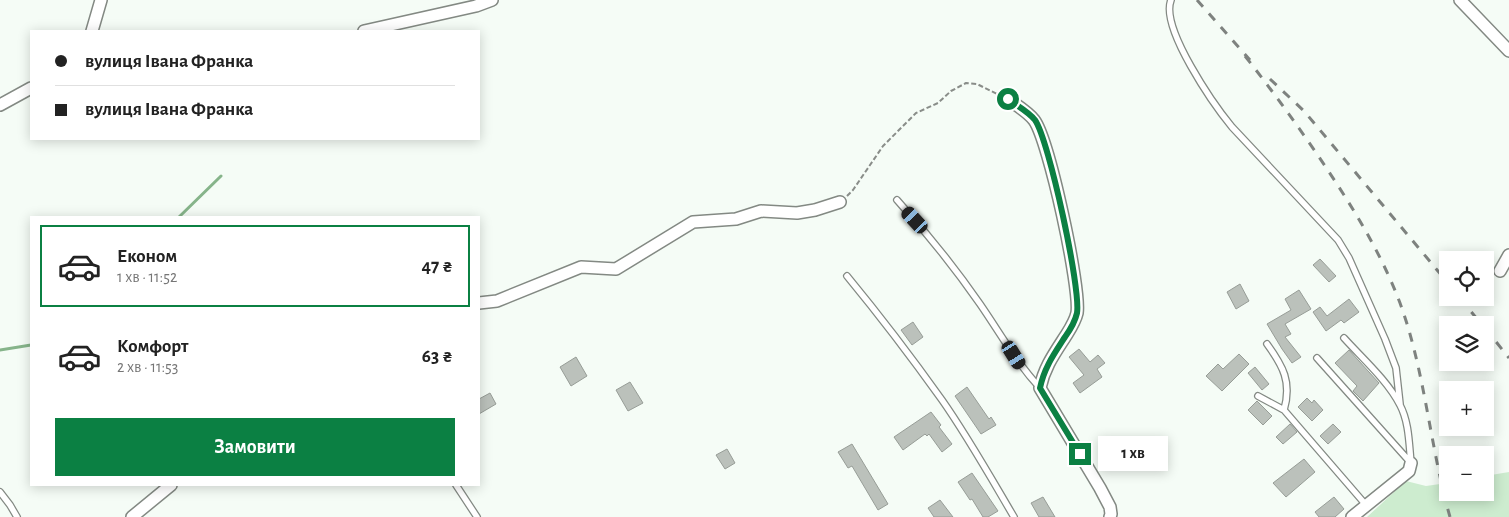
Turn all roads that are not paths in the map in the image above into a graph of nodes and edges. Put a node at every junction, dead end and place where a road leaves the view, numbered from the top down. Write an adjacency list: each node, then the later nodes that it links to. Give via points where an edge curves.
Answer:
1 (101, 0): 5 (street)
2 (492, 0): 6 (street)
3 (1171, 0): 22 (lane, via 1168,12 1179,43 1219,110 1329,228 1349,258 1396,368)
4 (1460, 0): 7 (street)
5 (92, 30)
6 (368, 30)
7 (1509, 51)
8 (30, 89): 10 (street)
9 (1008, 99): 20 (street, via 1034,119 1041,132 1056,187 1077,304 1074,323 1049,362)
10 (0, 105)
11 (897, 200): 20 (lane, via 925,230 1023,369)
12 (840, 202): 16 (street, via 797,213 761,211 736,219 692,222 616,269 581,267 496,301)
13 (1509, 254): 14 (street)
14 (1500, 271)
15 (847, 276): 32 (lane, via 942,400)
16 (480, 303)
17 (1344, 338): 22 (lane)
18 (1266, 344): 23 (lane, via 1279,360 1286,376 1288,388)
19 (1317, 358): 24 (lane)
20 (1040, 388): 33 (street, via 1100,488 1110,508)
21 (1258, 396): 23 (lane)
22 (1400, 404): 24 (lane)
23 (1284, 410): 28 (lane)
24 (1411, 463): 28 (street, via 1409,471)
25 (170, 486): 30 (street)
26 (457, 486): 31 (lane)
27 (0, 492): 29 (lane)
28 (1366, 505): 34 (street)
29 (17, 517)
30 (132, 517)
31 (477, 517)
32 (1014, 517)
33 (1110, 517)
34 (1352, 517)

